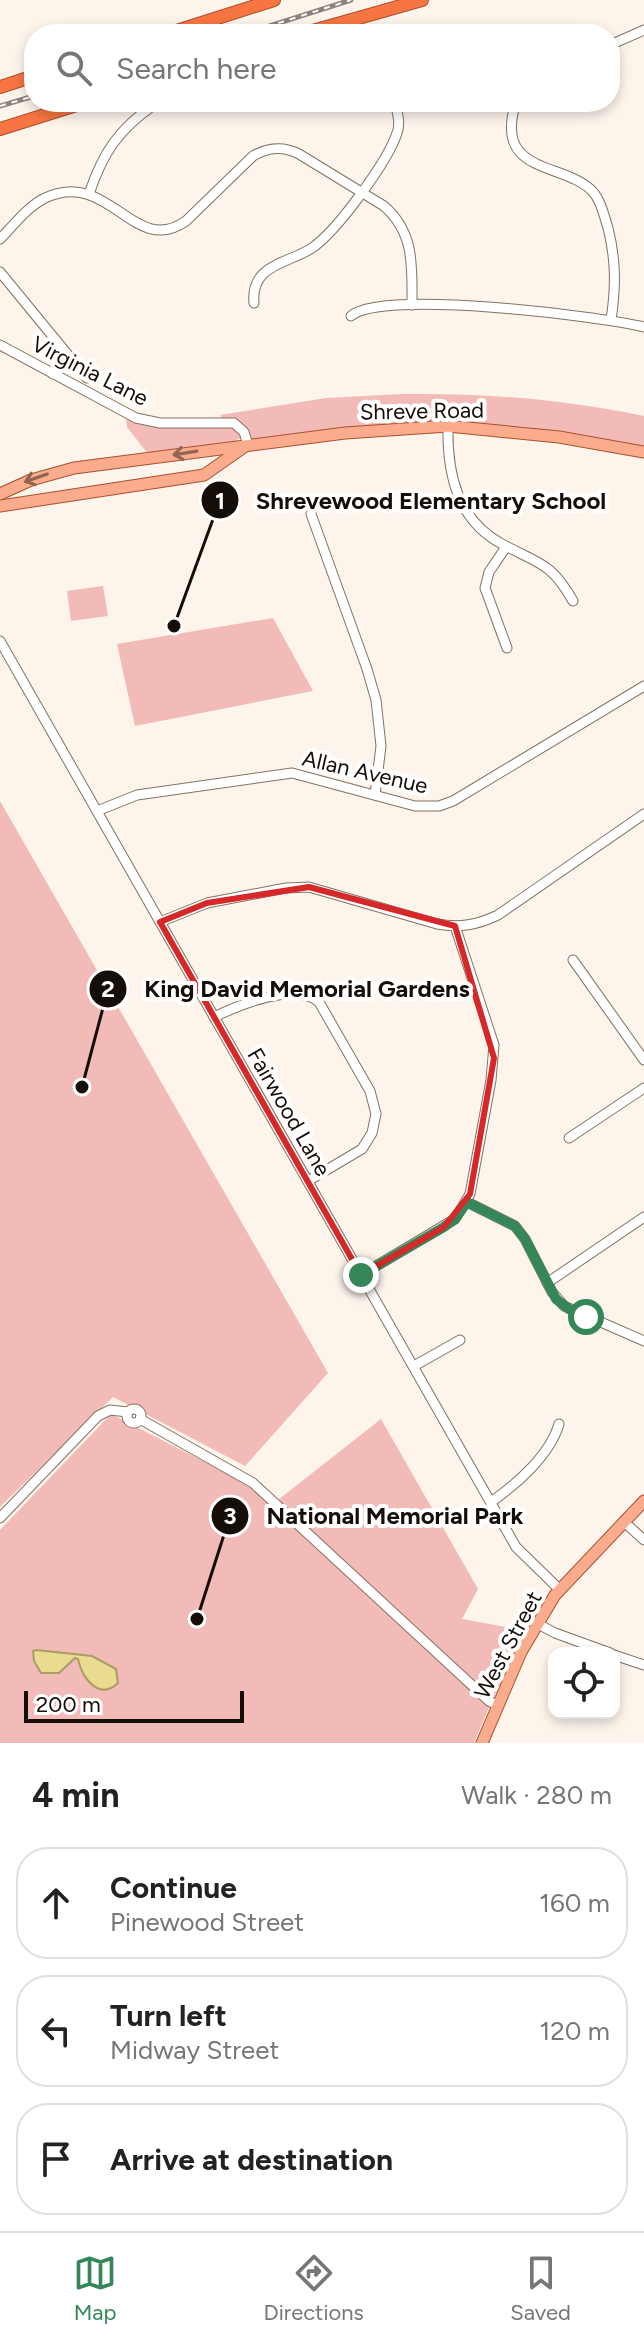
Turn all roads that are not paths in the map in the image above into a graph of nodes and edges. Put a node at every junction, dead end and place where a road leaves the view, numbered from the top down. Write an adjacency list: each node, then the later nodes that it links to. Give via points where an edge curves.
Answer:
1 (274, 0): 3 (highway)
2 (422, 0): 4 (highway)
3 (198, 24)
4 (337, 24)
5 (644, 30): 6 (street)
6 (620, 41)
7 (24, 79): 8 (highway)
8 (0, 87)
9 (54, 112): 13 (highway)
10 (144, 112): 15 (street, via 111,144)
11 (397, 112): 14 (street, via 397,135)
12 (515, 112): 21 (street, via 513,130 523,154 535,165 578,181 599,200 616,262)
13 (0, 129)
14 (362, 192): 15 (street, via 299,154 276,148 253,156 186,221 166,230 144,228); 18 (street, via 316,245 262,275); 19 (street, via 394,214 405,231 412,254)
15 (89, 194): 16 (street, via 46,198)
16 (0, 239)
17 (0, 272): 24 (street)
18 (254, 303)
19 (412, 305): 20 (street, via 367,307); 21 (street, via 509,308)
20 (351, 316)
21 (611, 320): 22 (street)
22 (644, 327)
23 (0, 345): 25 (street, Virginia Lane)
24 (65, 352): 25 (street); 26 (street)
25 (53, 374): 28 (street, Virginia Lane, via 136,418 234,423)
26 (87, 378)
27 (448, 426): 28 (main road, Shreve Road); 30 (main road, Shreve Road, via 547,435); 35 (street, via 455,488 480,528)
28 (248, 445): 29 (main road, Shreve Road); 31 (main road, Shreve Road)
29 (218, 448): 31 (main road, via 223,455); 32 (main road, Shreve Road, one-way to 32, via 59,470)
30 (644, 452)
31 (220, 465): 33 (main road, Shreve Road, via 204,475)
32 (0, 494)
33 (0, 506)
34 (311, 514): 40 (street, via 376,700 381,746)
35 (506, 547): 36 (street, via 549,568); 38 (street, via 485,588)
36 (573, 601)
37 (0, 641): 41 (street, Fairwood Lane)
38 (507, 648)
39 (644, 686): 40 (street, Allan Avenue, via 449,803 421,807)
40 (375, 795): 41 (street, Allan Avenue, via 285,773 137,795)
41 (97, 811): 43 (street, Fairwood Lane)
42 (644, 814): 44 (street, via 498,915)
43 (160, 922): 44 (street, via 207,903 309,887); 46 (street, Fairwood Lane)
44 (455, 926): 51 (street, via 494,1045)
45 (573, 960): 47 (street)
46 (214, 1017): 50 (street, Fairwood Lane); 50 (street, via 250,1002 298,993 319,1002 370,1091 376,1114 368,1141 356,1154)
47 (644, 1060)
48 (644, 1088): 49 (street)
49 (569, 1138)
50 (308, 1181): 53 (street, Fairwood Lane)
51 (467, 1202): 53 (street, via 444,1227); 54 (street, via 515,1226)
52 (644, 1217): 54 (street)
53 (361, 1275): 57 (street, Fairwood Lane)
54 (547, 1283): 56 (street, via 569,1309)
55 (460, 1340): 57 (street)
56 (644, 1341)
57 (414, 1366): 60 (street, Fairwood Lane)
58 (559, 1424): 60 (street, via 549,1446)
59 (644, 1501): 62 (main road, West Street)
60 (491, 1502): 64 (street, Fairwood Lane, via 516,1547)
61 (0, 1518): 69 (street, via 98,1416 110,1410 138,1410 140,1419 253,1483)
62 (624, 1522): 63 (street); 64 (main road, West Street)
63 (644, 1540)
64 (560, 1590): 65 (main road, West Street)
65 (538, 1624): 66 (street); 69 (main road, West Street)
66 (593, 1647)
67 (620, 1657): 68 (street)
68 (644, 1665)
69 (497, 1705): 70 (main road, West Street)
70 (482, 1743)

